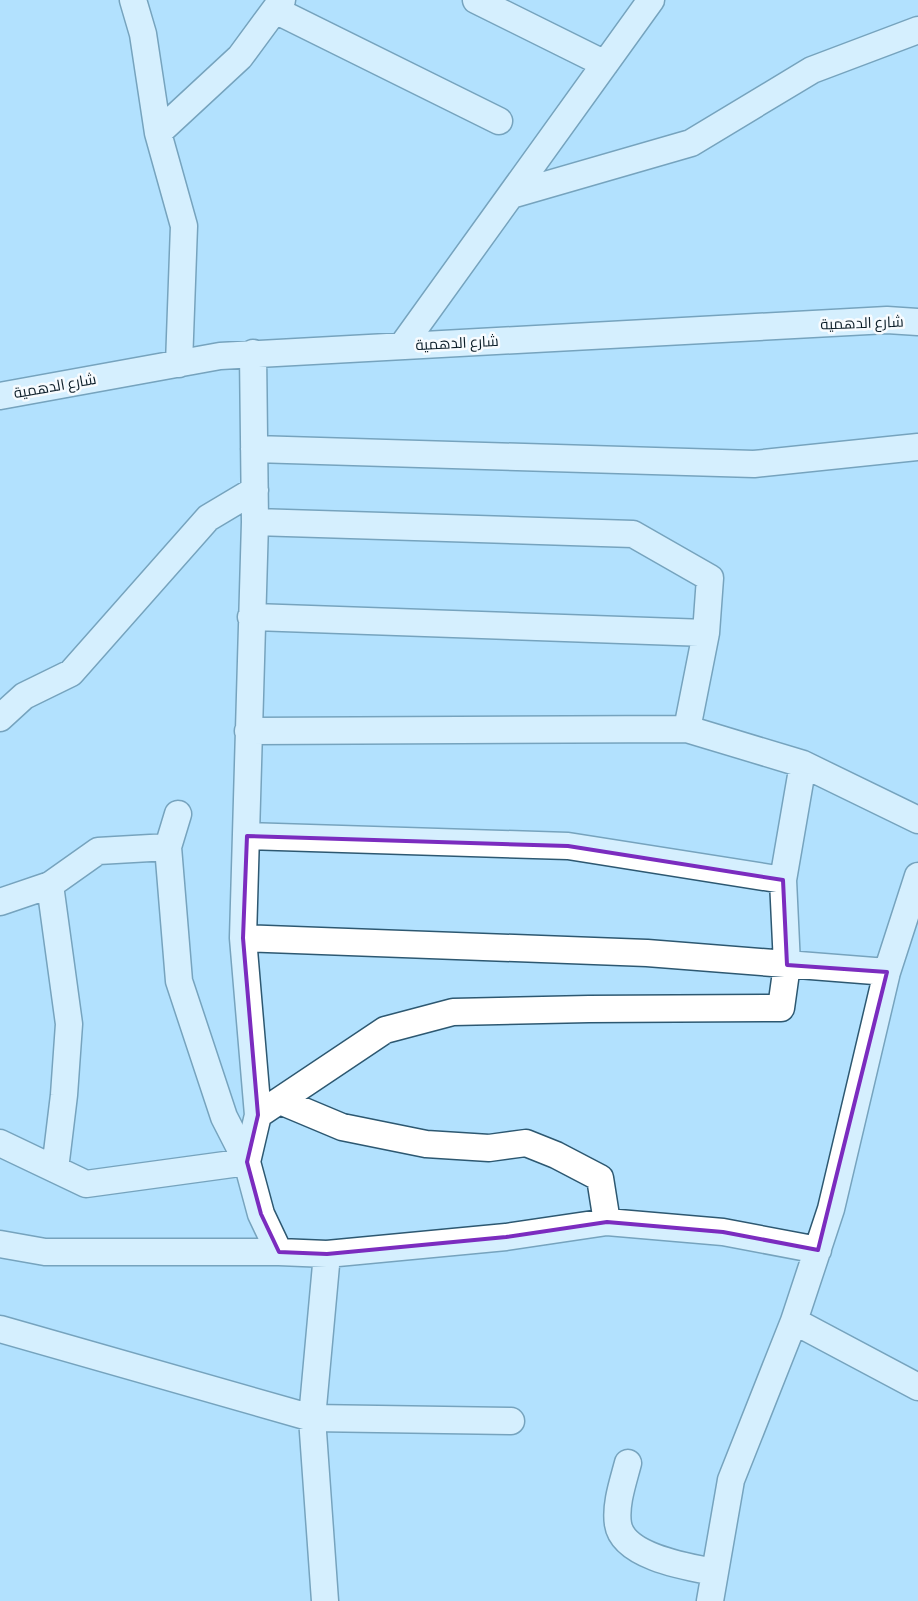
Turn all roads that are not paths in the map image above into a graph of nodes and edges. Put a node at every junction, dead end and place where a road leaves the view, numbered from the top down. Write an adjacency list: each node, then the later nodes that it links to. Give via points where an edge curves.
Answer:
1 (132, 0): 8 (street, via 143,34)
2 (476, 0): 6 (street)
3 (651, 0): 6 (street)
4 (279, 5): 7 (street); 8 (street, via 240,57)
5 (918, 30): 9 (street, via 812,70 691,143)
6 (605, 64): 9 (street)
7 (499, 121)
8 (158, 133): 13 (street, via 184,226)
9 (510, 195): 11 (street)
10 (918, 322): 11 (street, شارع الدهمية, via 887,320)
11 (402, 346): 12 (street, شارع الدهمية)
12 (253, 354): 13 (street, شارع الدهمية); 16 (street)
13 (179, 364): 14 (street, شارع الدهمية)
14 (0, 396)
15 (918, 447): 16 (street, via 754,464)
16 (254, 449): 17 (street)
17 (255, 490): 18 (street); 21 (street, via 208,518 71,673)
18 (256, 522): 19 (street); 20 (street, via 633,534 710,578)
19 (251, 617): 20 (street); 24 (street)
20 (706, 633): 23 (street)
21 (12, 696): 22 (street)
22 (0, 718)
23 (687, 729): 24 (street); 25 (street)
24 (248, 731): 28 (street)
25 (803, 764): 27 (street); 31 (street)
26 (178, 814): 29 (street)
27 (918, 820)
28 (247, 836): 31 (street, via 568,846); 34 (street)
29 (168, 847): 32 (street, via 98,851); 40 (street, via 179,981 224,1117)
30 (918, 876): 36 (street)
31 (784, 880): 35 (street)
32 (50, 886): 33 (street); 41 (street, via 69,1024)
33 (0, 902)
34 (243, 938): 35 (street, via 647,954); 38 (street)
35 (787, 965): 36 (street); 37 (street, via 781,1008 453,1012 385,1030)
36 (887, 972): 44 (street, via 831,1209)
37 (280, 1101): 38 (street); 42 (street, via 342,1127 426,1144 489,1148 526,1143 600,1178)
38 (258, 1115): 40 (street)
39 (0, 1143): 41 (street)
40 (247, 1162): 41 (street, via 86,1184); 45 (street, via 261,1214)
41 (55, 1170)
42 (607, 1222): 44 (street, via 723,1232); 46 (street, via 506,1237)
43 (0, 1244): 45 (street, via 45,1252)
44 (818, 1250): 47 (street)
45 (279, 1252): 46 (street)
46 (328, 1254): 50 (street)
47 (794, 1321): 49 (street); 53 (street, via 731,1480)
48 (0, 1329): 50 (street)
49 (918, 1387)
50 (312, 1418): 51 (street); 54 (street)
51 (510, 1421)
52 (628, 1463): 53 (street, via 617,1518 624,1536 636,1549 660,1560)
53 (714, 1572): 55 (street)
54 (325, 1601)
55 (710, 1601)

